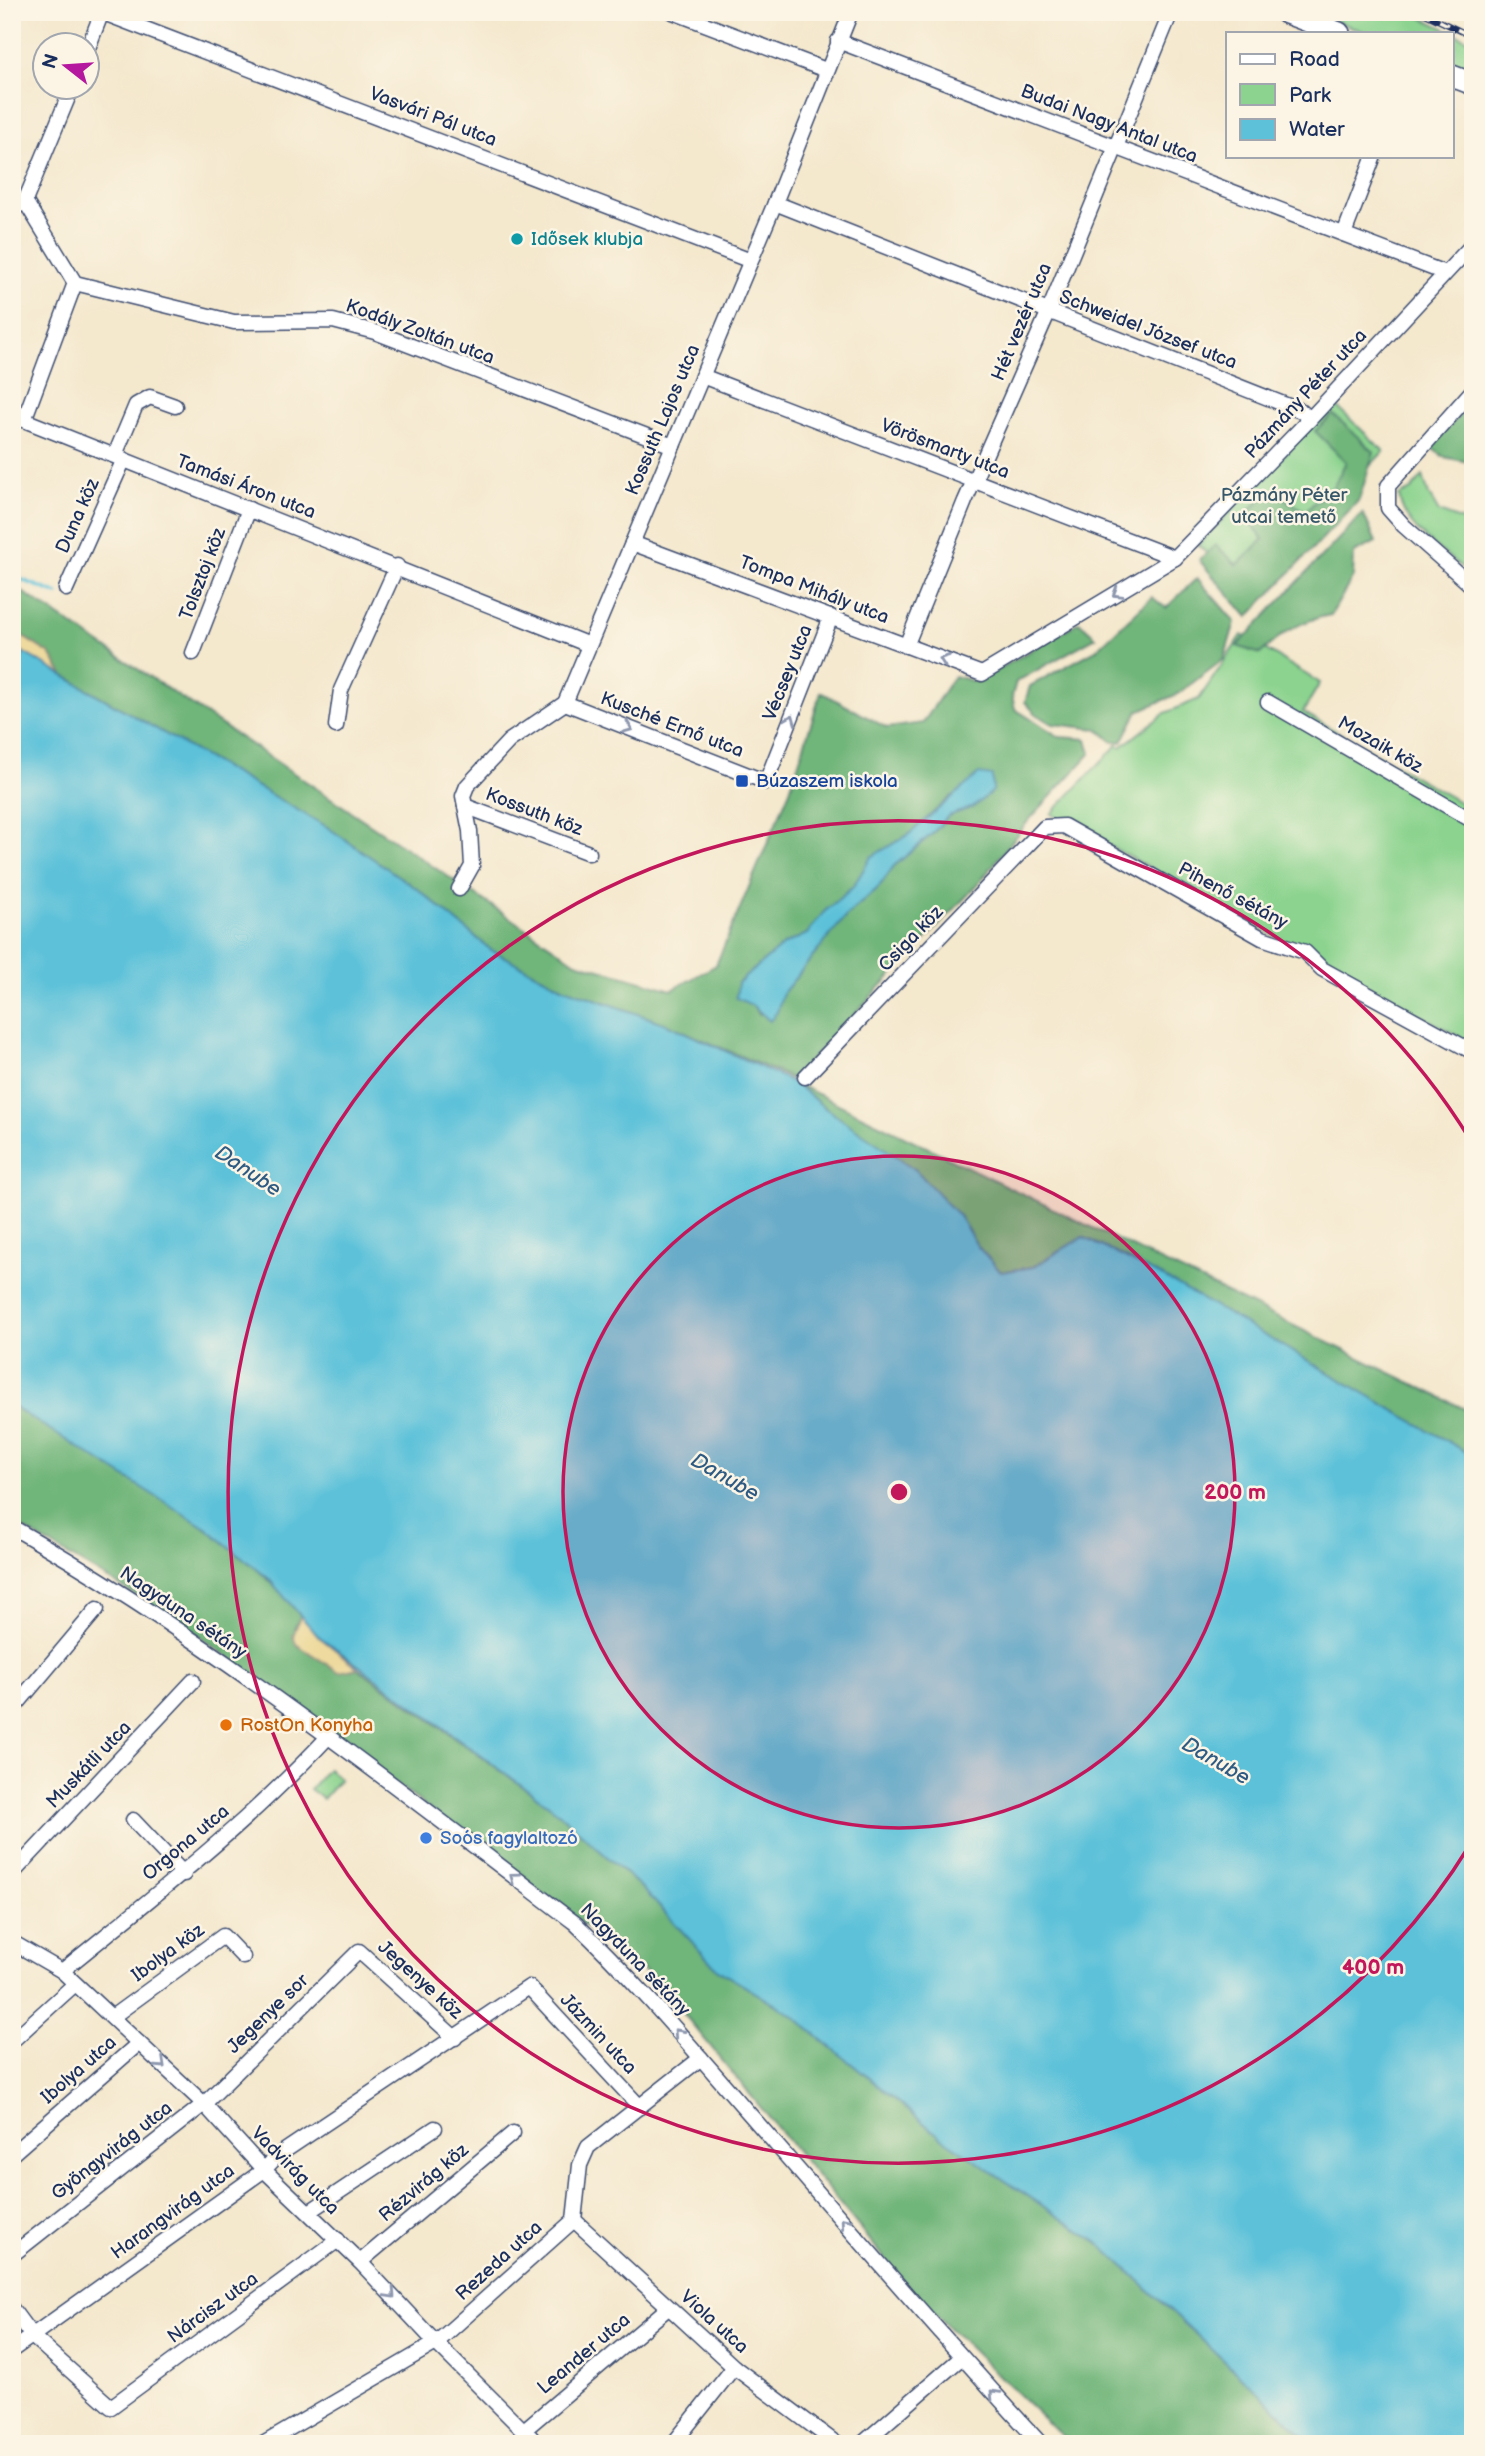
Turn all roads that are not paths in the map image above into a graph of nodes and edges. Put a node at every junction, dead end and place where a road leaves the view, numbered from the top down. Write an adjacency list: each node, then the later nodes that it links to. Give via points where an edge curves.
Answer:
1 (102, 12): 6 (street); 20 (street, Vasvári Pál utca)
2 (673, 12): 9 (street)
3 (851, 12): 8 (street, Kossuth Lajos utca)
4 (1171, 12): 13 (street, Hét vezér utca)
5 (1284, 12): 7 (main road)
6 (94, 32)
7 (1336, 32)
8 (838, 41): 9 (street, Kossuth Lajos utca); 13 (street, Budai Nagy Antal utca)
9 (826, 70): 16 (street, Kossuth Lajos utca)
10 (1454, 77): 11 (main road)
11 (1473, 84)
12 (66, 102): 15 (street)
13 (1116, 147): 18 (street, Budai Nagy Antal utca); 23 (street, Hét vezér utca)
14 (1373, 158): 18 (street)
15 (26, 201): 17 (street); 22 (street)
16 (775, 203): 20 (street, Kossuth Lajos utca); 23 (street, Schweidel József utca)
17 (12, 211)
18 (1344, 234): 21 (street, Budai Nagy Antal utca)
19 (1473, 244): 21 (street, Pázmány Péter utca)
20 (751, 261): 24 (street, Kossuth Lajos utca)
21 (1445, 273): 27 (street, Pázmány Péter utca)
22 (75, 283): 28 (street, Kodály Zoltán utca, via 234,322 302,320 375,332); 29 (street, Tamási Áron utca, via 24,419)
23 (1048, 313): 27 (street, Schweidel József utca, via 1195,367 1301,411); 30 (street, Hét vezér utca)
24 (702, 376): 28 (street, Kossuth Lajos utca); 30 (street, Vörösmarty utca)
25 (1473, 390): 35 (street, via 1388,486 1388,508)
26 (175, 406): 29 (street, Duna köz, via 150,397 136,405)
27 (1310, 419): 33 (street, Pázmány Péter utca)
28 (673, 446): 32 (street, Kossuth Lajos utca)
29 (120, 457): 31 (street, Tamási Áron utca); 36 (street, Duna köz)
30 (974, 481): 33 (street, Vörösmarty utca); 39 (street, Hét vezér utca)
31 (249, 509): 34 (street, Tamási Áron utca); 40 (street, Tolsztoj köz)
32 (632, 543): 37 (street, Tompa Mihály utca); 38 (street, Kossuth Lajos utca)
33 (1175, 558): 41 (street, Pázmány Péter utca, one-way to 41)
34 (397, 566): 38 (street, Tamási Áron utca); 44 (street, via 341,690)
35 (1473, 587)
36 (66, 589)
37 (831, 617): 39 (street, Tompa Mihály utca); 45 (street, Vécsey utca, one-way to 37)
38 (589, 645): 43 (street, Kossuth Lajos utca)
39 (906, 646): 41 (street, Tompa Mihály utca, one-way to 39)
40 (194, 653)
41 (982, 674)
42 (1268, 702): 47 (street, Mozaik köz)
43 (565, 703): 45 (street, Kusché Ernő utca, one-way to 45); 46 (street, via 509,741 467,786)
44 (336, 726)
45 (766, 782)
46 (465, 806): 49 (street, Kossuth köz); 50 (street, via 472,866)
47 (1473, 821)
48 (1045, 827): 51 (street, Pihenő sétány, via 1064,826 1262,938 1305,952 1322,969); 52 (street, Csiga köz)
49 (589, 853)
50 (459, 889)
51 (1473, 1052)
52 (805, 1077)
53 (12, 1527): 57 (street, Nagyduna sétány, via 135,1604)
54 (97, 1609): 56 (street)
55 (193, 1681): 59 (street, Muskátli utca)
56 (12, 1710)
57 (328, 1737): 60 (street, Orgona utca); 71 (street, Nagyduna sétány, one-way to 57, via 575,1923)
58 (133, 1820): 60 (street)
59 (12, 1874)
60 (184, 1874): 64 (street, Orgona utca)
61 (12, 1942): 64 (street, Vadvirág utca)
62 (359, 1951): 68 (street, Jegenye köz); 72 (street, Jegenye sor)
63 (243, 1957): 67 (street, Ibolya köz, via 223,1936)
64 (62, 1971): 65 (street, Vadvirág utca)
65 (75, 1984): 67 (street, Vadvirág utca); 69 (street)
66 (529, 1987): 68 (street, Harangvirág utca); 73 (street, Jázmin utca)
67 (112, 2017): 70 (street, Vadvirág utca)
68 (455, 2038): 77 (street, Harangvirág utca, via 277,2156)
69 (12, 2041)
70 (139, 2043): 72 (street, Vadvirág utca, one-way to 72); 76 (street, Ibolya utca)
71 (701, 2059): 73 (street); 88 (street, Nagyduna sétány, one-way to 71)
72 (204, 2104): 77 (street, Vadvirág utca); 81 (street, Gyöngyvirág utca)
73 (640, 2107): 79 (street, via 584,2152)
74 (435, 2128): 78 (street)
75 (513, 2133): 82 (street, Rézvirág köz)
76 (12, 2154)
77 (264, 2171): 78 (street, Vadvirág utca); 85 (street, Harangvirág utca)
78 (309, 2212): 80 (street, Vadvirág utca)
79 (574, 2220): 83 (street, Viola utca); 86 (street, Rezeda utca)
80 (338, 2240): 82 (street, Vadvirág utca); 85 (street, Nárcisz utca, via 111,2407)
81 (12, 2255)
82 (360, 2262): 86 (street, Vadvirág utca, one-way to 86)
83 (668, 2308): 89 (street, Viola utca); 90 (street, Leander utca)
84 (12, 2309): 85 (street)
85 (32, 2336): 87 (street, Harangvirág utca)
86 (436, 2343): 90 (street, Vadvirág utca); 91 (street, Rezeda utca)
87 (12, 2350)
88 (961, 2358): 94 (street); 95 (street, Nagyduna sétány, one-way to 88)
89 (734, 2367): 92 (street); 93 (street, Viola utca)
90 (528, 2438)
91 (263, 2444)
92 (673, 2444)
93 (836, 2444)
94 (862, 2444)
95 (1041, 2444)

